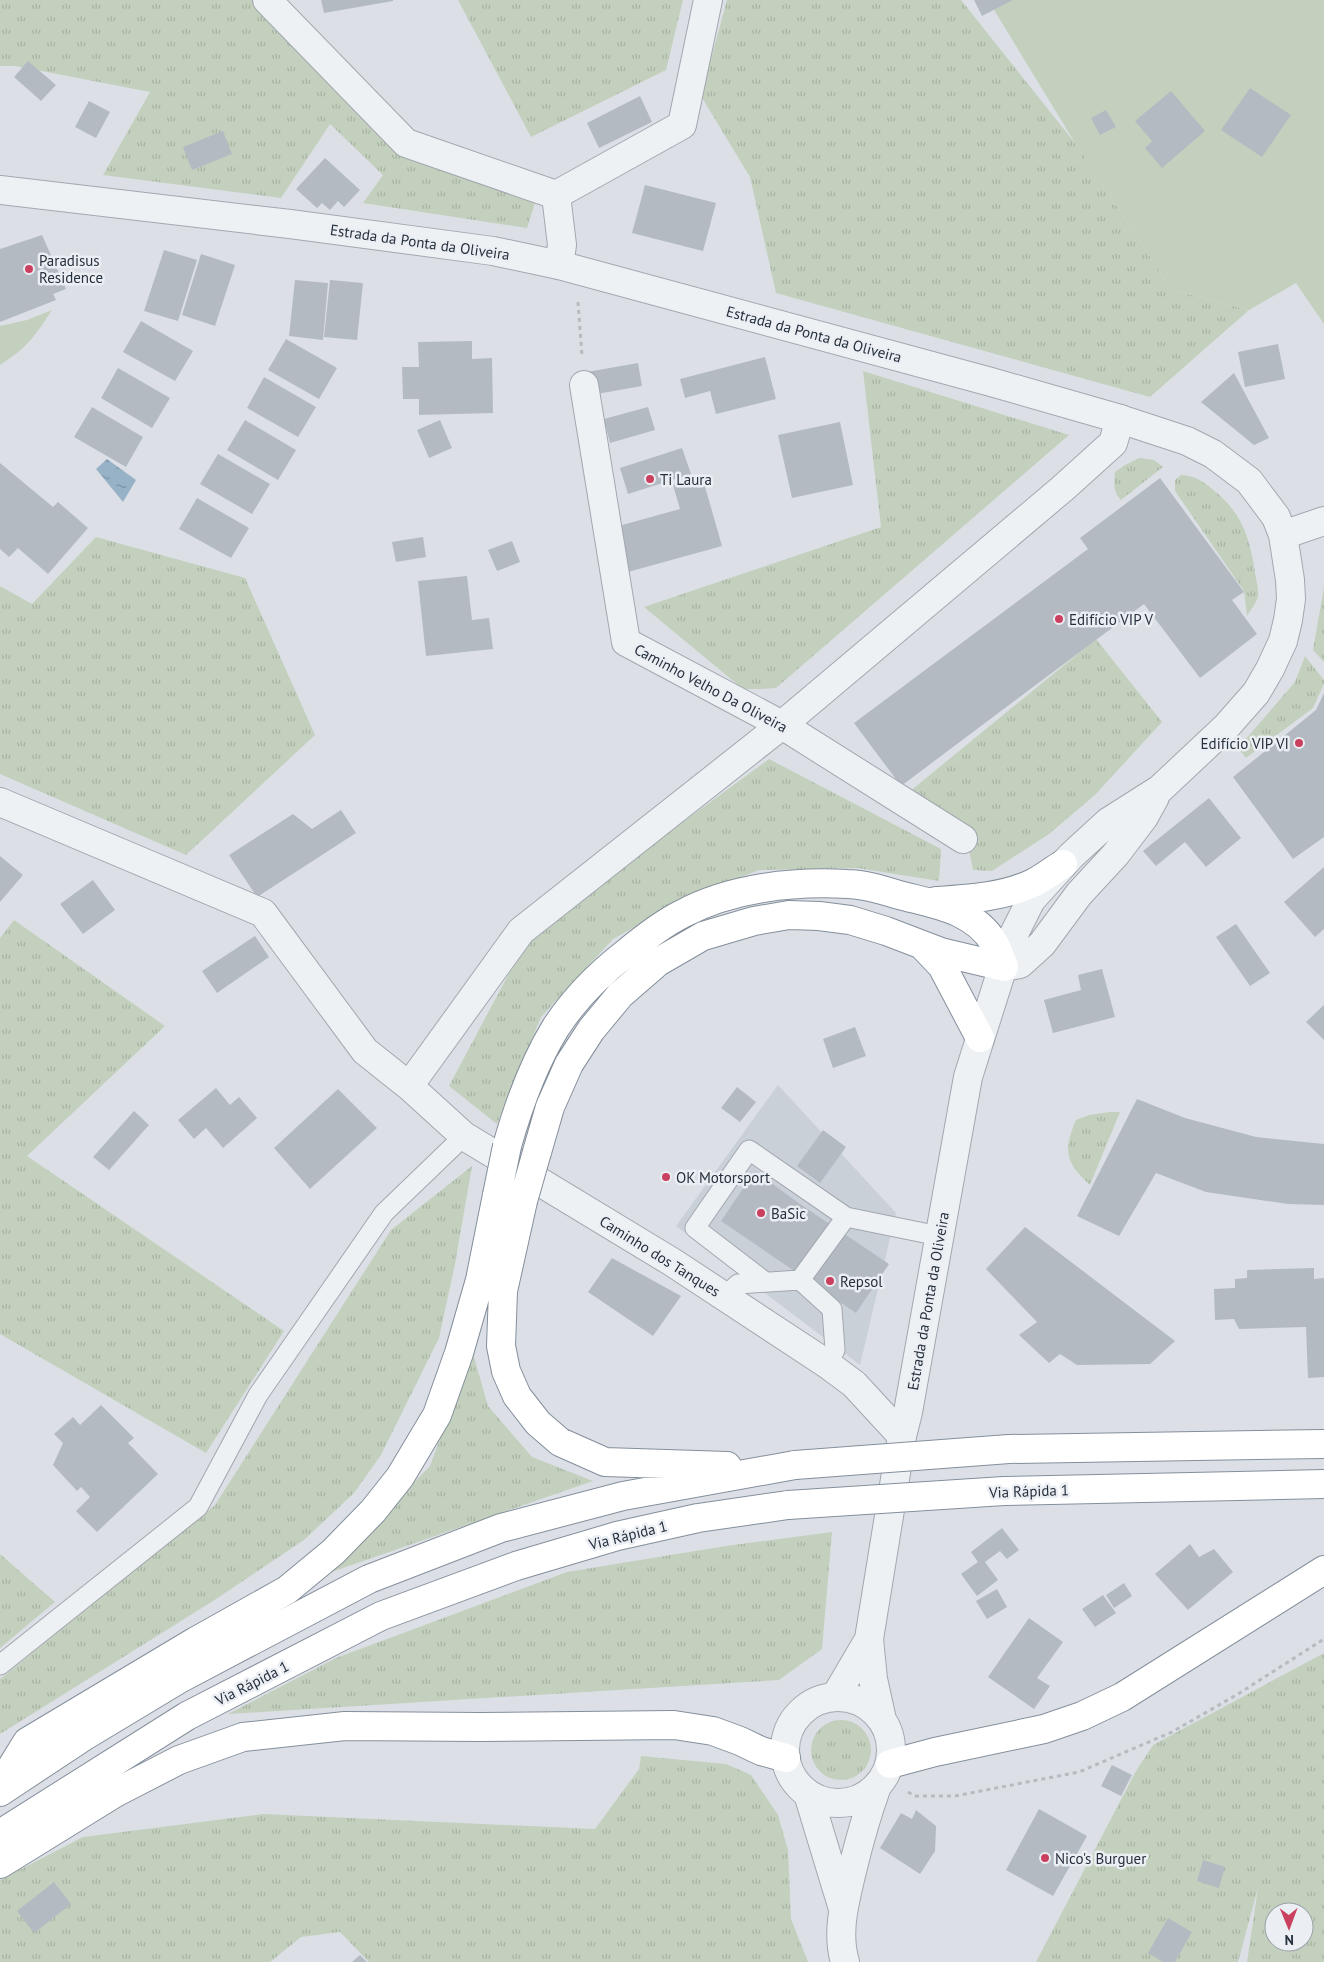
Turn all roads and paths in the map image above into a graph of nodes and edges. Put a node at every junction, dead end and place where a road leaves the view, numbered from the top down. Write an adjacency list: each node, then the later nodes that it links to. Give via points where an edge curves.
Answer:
1 (267, 0): 4 (street, via 406,143)
2 (708, 0): 4 (street, via 682,124)
3 (0, 190): 5 (street, Estrada da Ponta da Oliveira, via 493,251)
4 (556, 195): 5 (street)
5 (567, 267): 6 (path); 7 (street, Estrada da Ponta da Oliveira)
6 (584, 385): 10 (street, Caminho Velho Da Oliveira, via 626,642)
7 (1120, 419): 9 (street, Estrada da Ponta da Oliveira, via 1214,454 1249,481 1276,516); 10 (street, via 1113,443)
8 (1324, 521): 9 (street)
9 (1283, 535): 11 (street, Estrada da Ponta da Oliveira, via 1291,599 1283,641 1270,669 1256,693 1226,727)
10 (782, 725): 13 (street, Caminho Velho Da Oliveira); 19 (street, via 520,930)
11 (1160, 789): 14 (street, Estrada da Ponta da Oliveira, via 1108,822); 17 (street, Estrada da Ponta da Oliveira, via 1116,854 1079,894 1042,944 1020,964)
12 (0, 802): 19 (street, Caminho dos Tanques, via 263,913 365,1051)
13 (963, 839)
14 (1063, 864): 15 (highway, via 1032,883 1007,891 976,898); 17 (street, Estrada da Ponta da Oliveira, via 1031,900 1012,938)
15 (925, 902): 17 (highway, via 960,913 982,927 994,943); 21 (highway, bridge, via 849,884 795,884 747,891 710,902 681,914 645,938 606,969 556,1027 519,1106 508,1146)
16 (922, 946): 17 (highway); 18 (highway, via 942,966); 21 (highway, bridge, via 850,920 789,915 703,936 658,962 620,995 591,1030 569,1064 550,1107 537,1152)
17 (1004, 967): 18 (street, Estrada da Ponta da Oliveira)
18 (980, 1038): 23 (street, Estrada da Ponta da Oliveira, via 968,1077)
19 (408, 1086): 20 (street, Caminho dos Tanques)
20 (464, 1136): 26 (street, Caminho dos Tanques); 35 (lane, via 384,1213 258,1395 198,1507)
21 (510, 1198): 30 (highway, via 501,1346 506,1371 517,1396 538,1423 560,1442 605,1462); 40 (highway, via 437,1415 400,1477 373,1511 333,1552 287,1590 27,1742)
22 (846, 1217): 23 (lane); 24 (lane); 25 (lane, via 749,1150 695,1228)
23 (939, 1236): 28 (street, Estrada da Ponta da Oliveira)
24 (800, 1280): 25 (lane); 27 (lane, via 832,1309 835,1350)
25 (764, 1281): 26 (lane, via 738,1284)
26 (725, 1296): 27 (street, Caminho dos Tanques)
27 (827, 1364): 28 (street, Caminho dos Tanques, via 854,1384)
28 (902, 1436): 33 (street, Estrada da Ponta da Oliveira)
29 (1324, 1444): 30 (highway, bridge, via 1009,1449)
30 (785, 1467): 41 (highway, via 623,1496 502,1528 369,1579 181,1678 83,1736)
31 (1324, 1484): 44 (highway, Via Rápida 1, bridge, via 1004,1491 788,1504 698,1518 617,1536 516,1566 381,1616 188,1716)
32 (1324, 1570): 39 (highway, via 1122,1697 1082,1716 1044,1729 935,1752)
33 (869, 1639): 36 (street, Estrada da Ponta da Oliveira); 37 (street, Estrada da Ponta da Oliveira)
34 (1324, 1639): 42 (path, via 1172,1732 1079,1772 955,1796 915,1796)
35 (0, 1666)
36 (835, 1697): 37 (street, via 854,1699 870,1707); 38 (street, via 812,1704 801,1712 793,1722 785,1746)
37 (882, 1720): 39 (street, via 892,1749)
38 (786, 1758): 43 (street, via 797,1784); 45 (highway, via 761,1752 713,1732 674,1725 345,1726 243,1737 179,1760 123,1789)
39 (884, 1775): 43 (street, via 862,1798 844,1803 824,1802); 46 (street, via 865,1820)
40 (0, 1786)
41 (0, 1792)
42 (908, 1792)
43 (808, 1794): 46 (street)
44 (0, 1834)
45 (0, 1864)
46 (843, 1909): 47 (street, via 841,1931)
47 (845, 1962)

